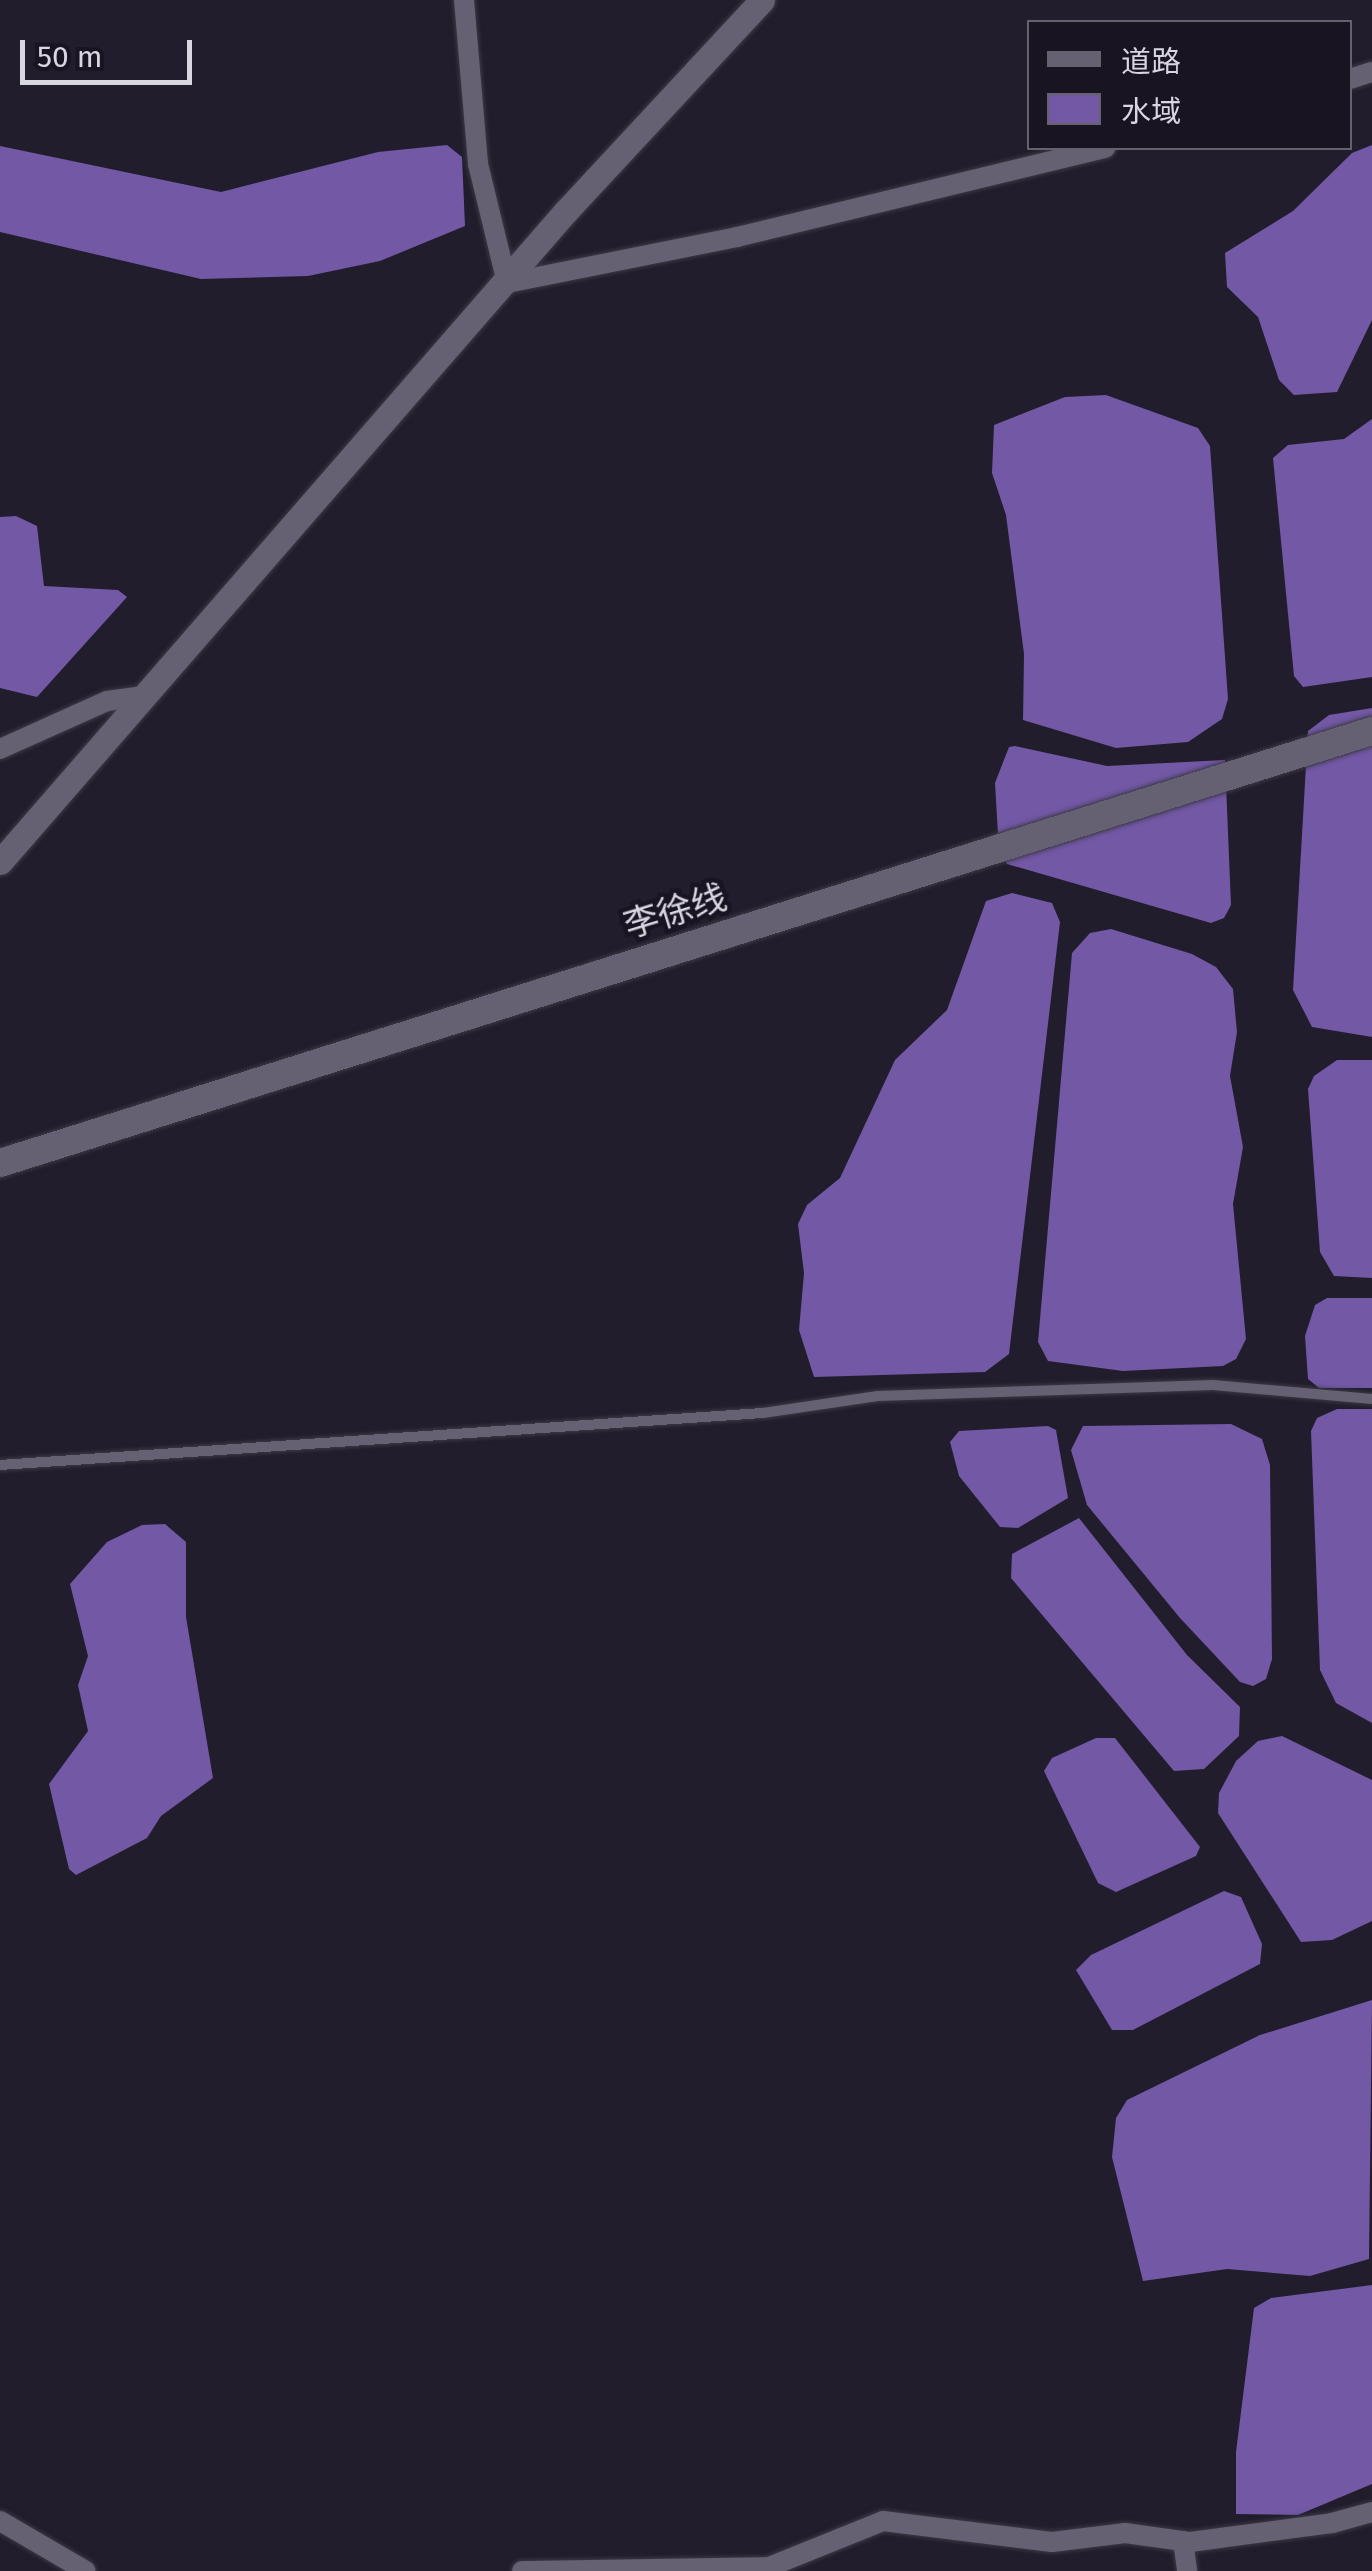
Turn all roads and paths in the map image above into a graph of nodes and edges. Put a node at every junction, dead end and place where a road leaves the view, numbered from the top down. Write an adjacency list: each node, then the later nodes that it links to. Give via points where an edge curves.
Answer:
1 (464, 0): 4 (street, via 478,164)
2 (762, 0): 4 (street)
3 (1096, 150): 4 (street, via 737,238)
4 (507, 283): 5 (street)
5 (144, 696): 7 (street, via 108,701); 8 (street)
6 (1372, 731): 9 (main road, 李徐线)
7 (0, 749)
8 (0, 862)
9 (0, 1163)
10 (1372, 1399): 11 (lane, via 1213,1384 878,1396 763,1413)
11 (0, 1465)
12 (1372, 2512): 14 (street, via 1332,2524)
13 (0, 2521): 16 (street)
14 (1183, 2542): 15 (street, via 1125,2534 1052,2542 883,2521); 18 (street)
15 (784, 2568): 17 (street)
16 (86, 2571)
17 (522, 2571)
18 (1187, 2571)

